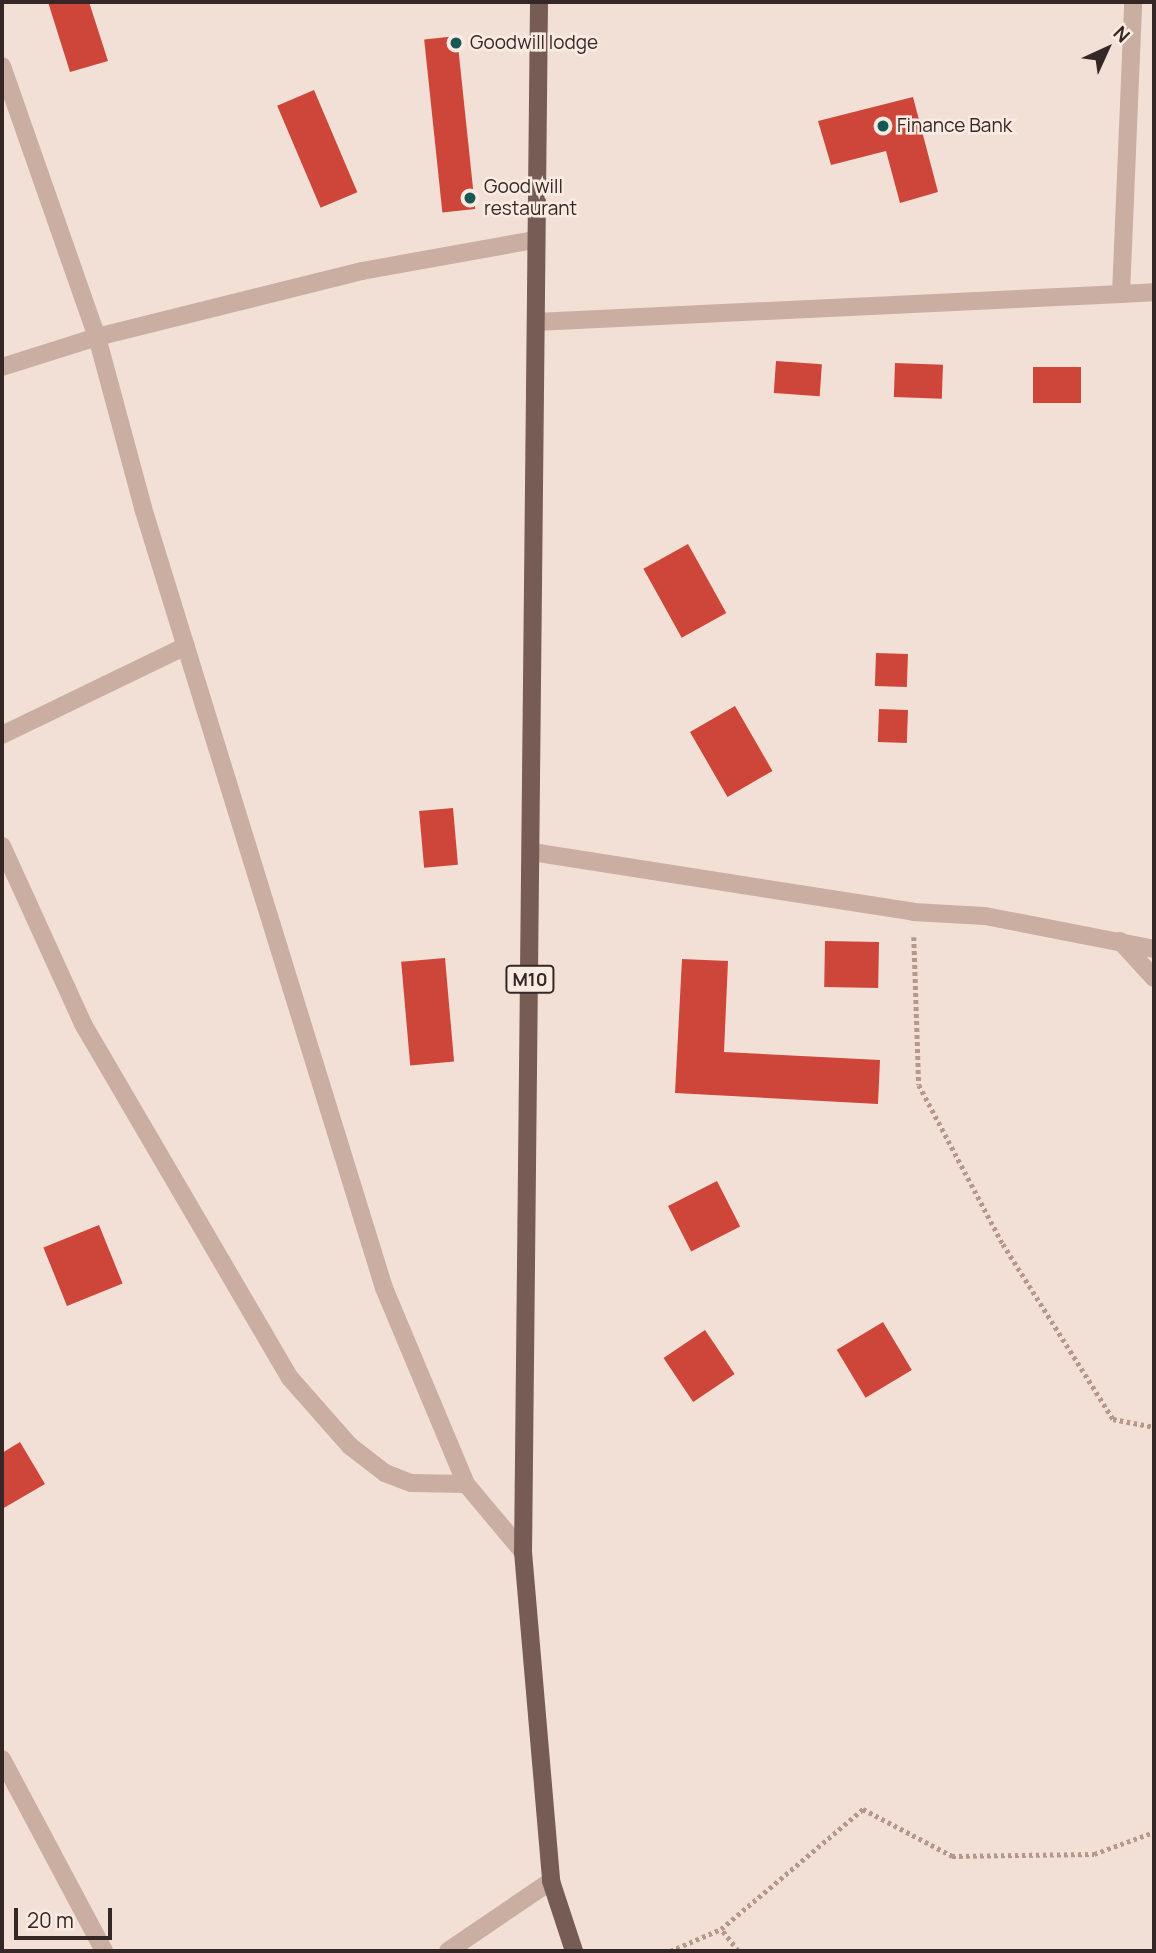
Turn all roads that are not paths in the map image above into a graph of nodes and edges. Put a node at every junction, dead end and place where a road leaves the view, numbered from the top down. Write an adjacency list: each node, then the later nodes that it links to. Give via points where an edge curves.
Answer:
1 (539, 2): 4 (main road, M10)
2 (1133, 2): 6 (street)
3 (2, 66): 8 (street)
4 (534, 240): 7 (main road, M10); 8 (street, via 362,271)
5 (1154, 292): 6 (street)
6 (1121, 293): 7 (street)
7 (536, 322): 13 (main road, M10)
8 (97, 337): 9 (street); 10 (street)
9 (2, 367)
10 (186, 646): 11 (street); 17 (street, via 384,1288)
11 (2, 735)
12 (2, 846): 17 (street, via 83,1024 290,1378 350,1446 385,1473 411,1483)
13 (531, 852): 14 (street, via 913,912 985,916); 18 (main road, M10)
14 (1120, 941): 15 (street); 16 (street)
15 (1154, 949)
16 (1154, 978)
17 (466, 1483): 18 (street)
18 (523, 1552): 20 (main road, M10)
19 (2, 1759): 21 (street)
20 (551, 1881): 22 (street); 23 (main road, M10)
21 (104, 1951)
22 (448, 1951)
23 (574, 1951)

